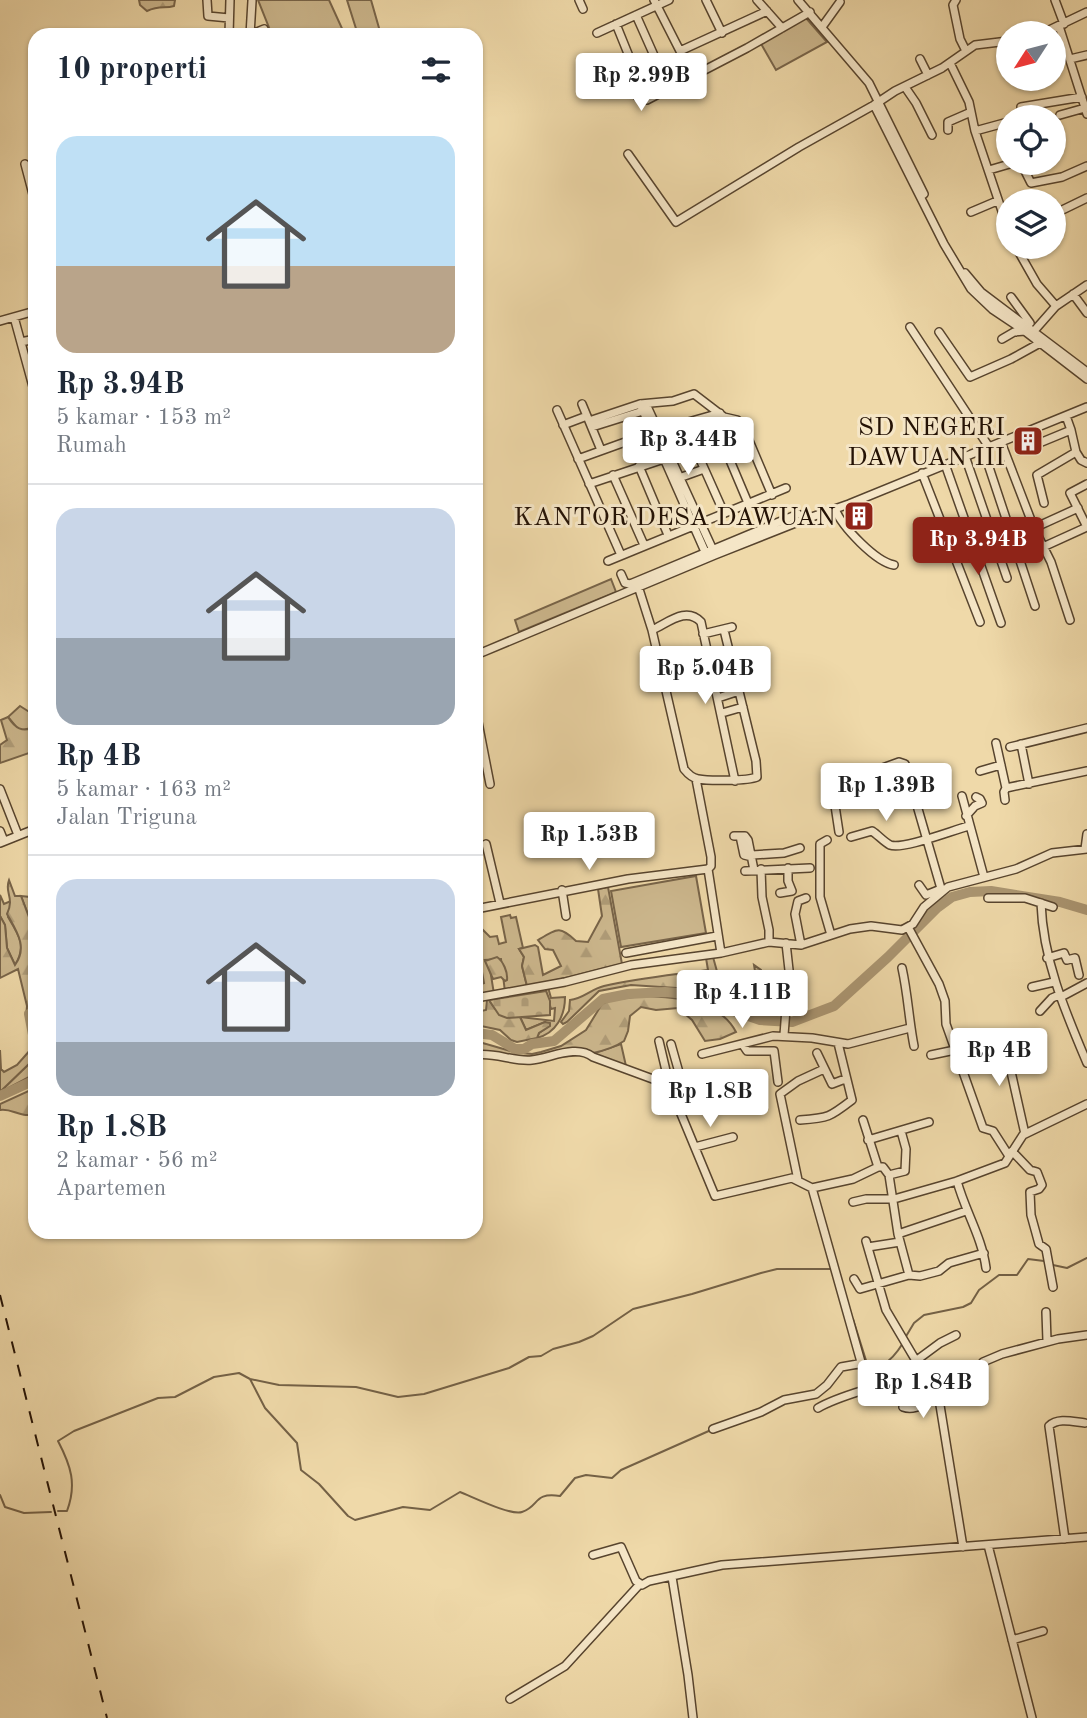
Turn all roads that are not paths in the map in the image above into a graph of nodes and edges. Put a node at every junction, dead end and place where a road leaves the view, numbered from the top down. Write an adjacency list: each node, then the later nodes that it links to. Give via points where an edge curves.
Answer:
1 (207, 0): 18 (street, via 208,16)
2 (230, 0): 18 (street)
3 (579, 0): 13 (street)
4 (669, 0): 12 (street)
5 (706, 0): 27 (street)
6 (757, 0): 14 (street)
7 (797, 0): 16 (street)
8 (956, 0): 30 (street, via 953,5)
9 (1055, 0): 19 (street)
10 (252, 1): 24 (street)
11 (840, 2): 22 (street)
12 (656, 3): 17 (street); 27 (street, via 680,51)
13 (583, 9)
14 (767, 11): 25 (street); 27 (street)
15 (1087, 12): 20 (street)
16 (807, 14): 22 (street); 25 (street)
17 (636, 15): 21 (street); 35 (street, via 656,60)
18 (229, 18): 23 (street)
19 (1060, 21)
20 (1066, 22)
21 (616, 24): 26 (street); 35 (street)
22 (822, 27): 39 (street, via 870,83)
23 (229, 28)
24 (250, 28)
25 (782, 28): 35 (street, via 651,99 637,96 625,82)
26 (597, 33)
27 (722, 33)
28 (996, 42): 30 (street)
29 (1066, 44): 33 (street)
30 (966, 51): 34 (street)
31 (1087, 55): 33 (street)
32 (920, 59): 36 (street)
33 (1070, 59): 38 (street)
34 (950, 63): 36 (street); 42 (street)
35 (635, 71)
36 (928, 75): 37 (street)
37 (905, 87): 39 (street); 47 (street)
38 (1082, 97): 40 (street); 41 (street)
39 (877, 103): 48 (street, via 676,222); 70 (street, via 962,275 979,298)
40 (1033, 105)
41 (1086, 111): 43 (street)
42 (971, 112): 45 (street, via 947,122); 46 (street)
43 (1066, 114)
44 (996, 125): 46 (street)
45 (948, 130)
46 (975, 131): 52 (street)
47 (932, 135)
48 (628, 154)
49 (25, 164): 53 (street)
50 (1087, 166): 54 (street, via 1031,183)
51 (996, 168): 52 (street)
52 (989, 170): 55 (street)
53 (28, 175)
54 (1027, 175)
55 (996, 197)
56 (1087, 198): 58 (street)
57 (996, 201): 59 (street)
58 (1066, 208)
59 (971, 212)
60 (1023, 259): 64 (street)
61 (1087, 285): 62 (street)
62 (1073, 294): 64 (street); 65 (street)
63 (1011, 297): 70 (street)
64 (1056, 306): 70 (street)
65 (1087, 313)
66 (28, 314): 67 (street)
67 (14, 317): 68 (street); 75 (street)
68 (0, 321)
69 (910, 327): 93 (street)
70 (1032, 330): 73 (street); 76 (street)
71 (939, 331): 76 (street, via 970,377)
72 (1057, 334): 76 (street)
73 (1002, 339)
74 (28, 340): 75 (street)
75 (21, 342): 77 (street)
76 (1045, 344): 78 (street); 79 (street)
77 (28, 368)
78 (1087, 372)
79 (1087, 379)
80 (582, 404): 86 (street)
81 (643, 406): 84 (street, via 694,394); 86 (street); 89 (street)
82 (1087, 407): 85 (street)
83 (557, 410): 87 (street)
84 (720, 413): 89 (street); 90 (street, via 740,422)
85 (1066, 416): 88 (street); 92 (street)
86 (589, 421): 87 (street); 95 (street)
87 (563, 425): 100 (street)
88 (1070, 430): 96 (street); 97 (street)
89 (656, 431): 95 (street); 99 (street)
90 (745, 432): 91 (street); 111 (street)
91 (721, 439): 94 (street); 112 (street)
92 (1001, 442): 93 (street); 120 (street)
93 (986, 446): 98 (street); 131 (street)
94 (695, 448): 99 (street); 104 (street)
95 (601, 450): 100 (street)
96 (1020, 451)
97 (1076, 452): 101 (street); 113 (street, via 1037,475)
98 (965, 456): 102 (street); 129 (street)
99 (667, 457): 103 (street); 107 (street); 118 (street)
100 (578, 459): 108 (street)
101 (1087, 463)
102 (945, 464): 105 (street); 134 (street)
103 (639, 466): 106 (street); 121 (street)
104 (704, 469): 107 (street); 116 (street)
105 (922, 473): 115 (street); 133 (street)
106 (613, 475): 108 (street); 122 (street)
107 (679, 478): 118 (street)
108 (589, 484): 125 (street)
109 (1087, 484): 114 (street, via 1070,493)
110 (786, 488): 111 (street)
111 (772, 495): 112 (street)
112 (748, 503): 116 (street)
113 (1044, 503)
114 (1078, 508): 119 (street); 120 (street)
115 (835, 509): 124 (street); 127 (street, via 874,556)
116 (724, 513): 118 (street)
117 (798, 514): 124 (street)
118 (697, 524): 121 (street); 124 (street)
119 (1087, 527): 123 (street)
120 (1034, 528): 123 (street)
121 (668, 535): 122 (street)
122 (645, 545): 125 (street)
123 (1043, 547): 132 (street)
124 (710, 553): 128 (street, via 629,584); 130 (street)
125 (621, 555): 126 (street)
126 (608, 561)
127 (894, 565)
128 (621, 574)
129 (1007, 578)
130 (638, 586): 135 (street); 137 (street)
131 (1035, 606)
132 (1070, 620)
133 (979, 622)
134 (1001, 623)
135 (653, 629): 136 (street, via 688,615 700,620); 150 (street, via 683,764)
136 (703, 634): 138 (street, via 728,628); 139 (street)
137 (483, 652)
138 (739, 691): 139 (street); 140 (street)
139 (718, 698): 141 (street)
140 (743, 707): 141 (street); 151 (street, via 757,777)
141 (722, 713): 151 (street)
142 (1087, 728): 144 (street)
143 (996, 743): 147 (street)
144 (1021, 744): 145 (street); 153 (street)
145 (1010, 747)
146 (483, 748): 152 (street)
147 (1000, 765): 148 (street); 155 (street)
148 (980, 771)
149 (1087, 771): 153 (street)
150 (696, 779): 151 (street); 178 (street, via 711,857)
151 (735, 781)
152 (490, 784)
153 (1028, 784): 155 (street)
154 (0, 789): 165 (street)
155 (1006, 789): 158 (street)
156 (962, 796): 159 (street)
157 (976, 797): 159 (street, via 982,803)
158 (1005, 800)
159 (966, 816): 160 (street)
160 (969, 826): 169 (street); 181 (street)
161 (0, 831): 170 (street)
162 (28, 831): 165 (street)
163 (839, 832): 169 (street, via 834,799 841,783 899,762 906,765)
164 (1087, 834): 173 (street)
165 (18, 835): 170 (street)
166 (737, 836): 175 (street, via 744,855)
167 (851, 837): 169 (street, via 872,831 892,845)
168 (827, 839): 194 (street, via 820,844 819,882)
169 (927, 839): 184 (street)
170 (2, 842)
171 (486, 844): 188 (street)
172 (800, 848): 174 (street)
173 (1086, 849): 181 (street, via 1052,853)
174 (784, 853): 175 (street); 176 (street)
175 (752, 856): 179 (street)
176 (787, 868): 177 (street); 179 (street); 185 (street, via 791,893)
177 (810, 868)
178 (709, 869): 183 (street); 195 (street)
179 (757, 870): 180 (street); 196 (street)
180 (745, 871)
181 (984, 877): 184 (street)
182 (919, 885): 184 (street, via 926,895)
183 (562, 890): 188 (street); 192 (street)
184 (941, 890): 193 (street)
185 (780, 893)
186 (806, 898): 198 (street, via 799,901 795,914)
187 (988, 898): 189 (street, via 1019,897)
188 (500, 903): 190 (street)
189 (1041, 903): 191 (street); 201 (street)
190 (483, 907)
191 (1053, 907)
192 (566, 916)
193 (909, 929): 194 (street, via 871,926); 220 (street, via 945,1001 946,1024)
194 (831, 935): 198 (street)
195 (717, 936): 199 (street); 200 (street)
196 (769, 942): 197 (street); 200 (street)
197 (786, 943): 198 (street); 211 (street)
198 (801, 946)
199 (626, 953)
200 (721, 953): 208 (street, via 631,965)
201 (1047, 958): 203 (street, via 1064,953 1067,960 1074,958); 204 (street)
202 (902, 968): 210 (street)
203 (1079, 975)
204 (1054, 982): 206 (street); 207 (street)
205 (1087, 984): 207 (street)
206 (1032, 987)
207 (1060, 996): 209 (street); 225 (street)
208 (483, 997)
209 (1040, 1011)
210 (910, 1028): 216 (street); 219 (street)
211 (785, 1032): 216 (street); 218 (street)
212 (1014, 1034): 213 (street)
213 (1003, 1036): 214 (street); 236 (street)
214 (983, 1039)
215 (659, 1041): 228 (street, via 667,1075)
216 (838, 1043): 227 (street)
217 (671, 1044): 230 (street, via 680,1077)
218 (743, 1045): 222 (street); 229 (street, via 747,1051 774,1051)
219 (914, 1046)
220 (955, 1050): 224 (street); 239 (street, via 984,1128 993,1131)
221 (817, 1052): 226 (street)
222 (702, 1054)
223 (483, 1055): 228 (street, via 520,1060 559,1052 591,1056)
224 (931, 1055)
225 (1087, 1063)
226 (824, 1069): 227 (street, via 833,1085); 244 (street, via 779,1094)
227 (845, 1079): 232 (street, via 852,1100 839,1112)
228 (660, 1082): 230 (street)
229 (778, 1082)
230 (669, 1085): 240 (street)
231 (1087, 1104): 236 (street)
232 (800, 1120)
233 (863, 1120): 238 (street)
234 (929, 1122): 235 (street)
235 (901, 1131): 238 (street); 243 (street, via 905,1171)
236 (1022, 1136): 239 (street); 241 (street)
237 (733, 1138): 240 (street)
238 (868, 1140): 242 (street)
239 (1002, 1146): 241 (street)
240 (695, 1147): 244 (street, via 715,1196 789,1178)
241 (1011, 1154): 245 (street, via 1004,1163); 256 (street, via 1037,1172 1042,1185 1030,1194 1038,1242 1046,1249)
242 (878, 1167): 243 (street); 246 (street, via 853,1179)
243 (889, 1175): 247 (street)
244 (798, 1180): 246 (street)
245 (957, 1181): 247 (street); 249 (street)
246 (812, 1188): 266 (street, via 861,1362 841,1367 816,1394 784,1399)
247 (894, 1199): 248 (street); 250 (street)
248 (853, 1202)
249 (966, 1211): 250 (street); 251 (street)
250 (899, 1238): 253 (street); 255 (street, via 867,1244)
251 (984, 1253): 252 (street); 253 (street, via 939,1271)
252 (986, 1268)
253 (909, 1275): 255 (street)
254 (854, 1279): 255 (street, via 858,1289)
255 (879, 1285): 261 (street, via 886,1310)
256 (1053, 1287)
257 (1046, 1311): 260 (street)
258 (956, 1335): 261 (street)
259 (1087, 1335): 260 (street)
260 (1046, 1341): 262 (street, via 985,1361 974,1376)
261 (918, 1363): 262 (street, via 933,1391); 264 (street, via 905,1375)
262 (939, 1393): 263 (street, via 916,1408); 270 (street)
263 (903, 1407)
264 (818, 1408)
265 (1085, 1423): 268 (street, via 1053,1422 1049,1426)
266 (712, 1429)
267 (1087, 1537): 268 (street)
268 (1065, 1539): 269 (street)
269 (988, 1545): 270 (street); 275 (street)
270 (963, 1547): 272 (street, via 722,1565)
271 (593, 1555): 273 (street, via 621,1547)
272 (672, 1577): 273 (street); 277 (street)
273 (640, 1584): 276 (street, via 565,1666)
274 (1043, 1631): 275 (street)
275 (1012, 1640): 278 (street)
276 (510, 1699)
277 (693, 1718)
278 (1032, 1718)

